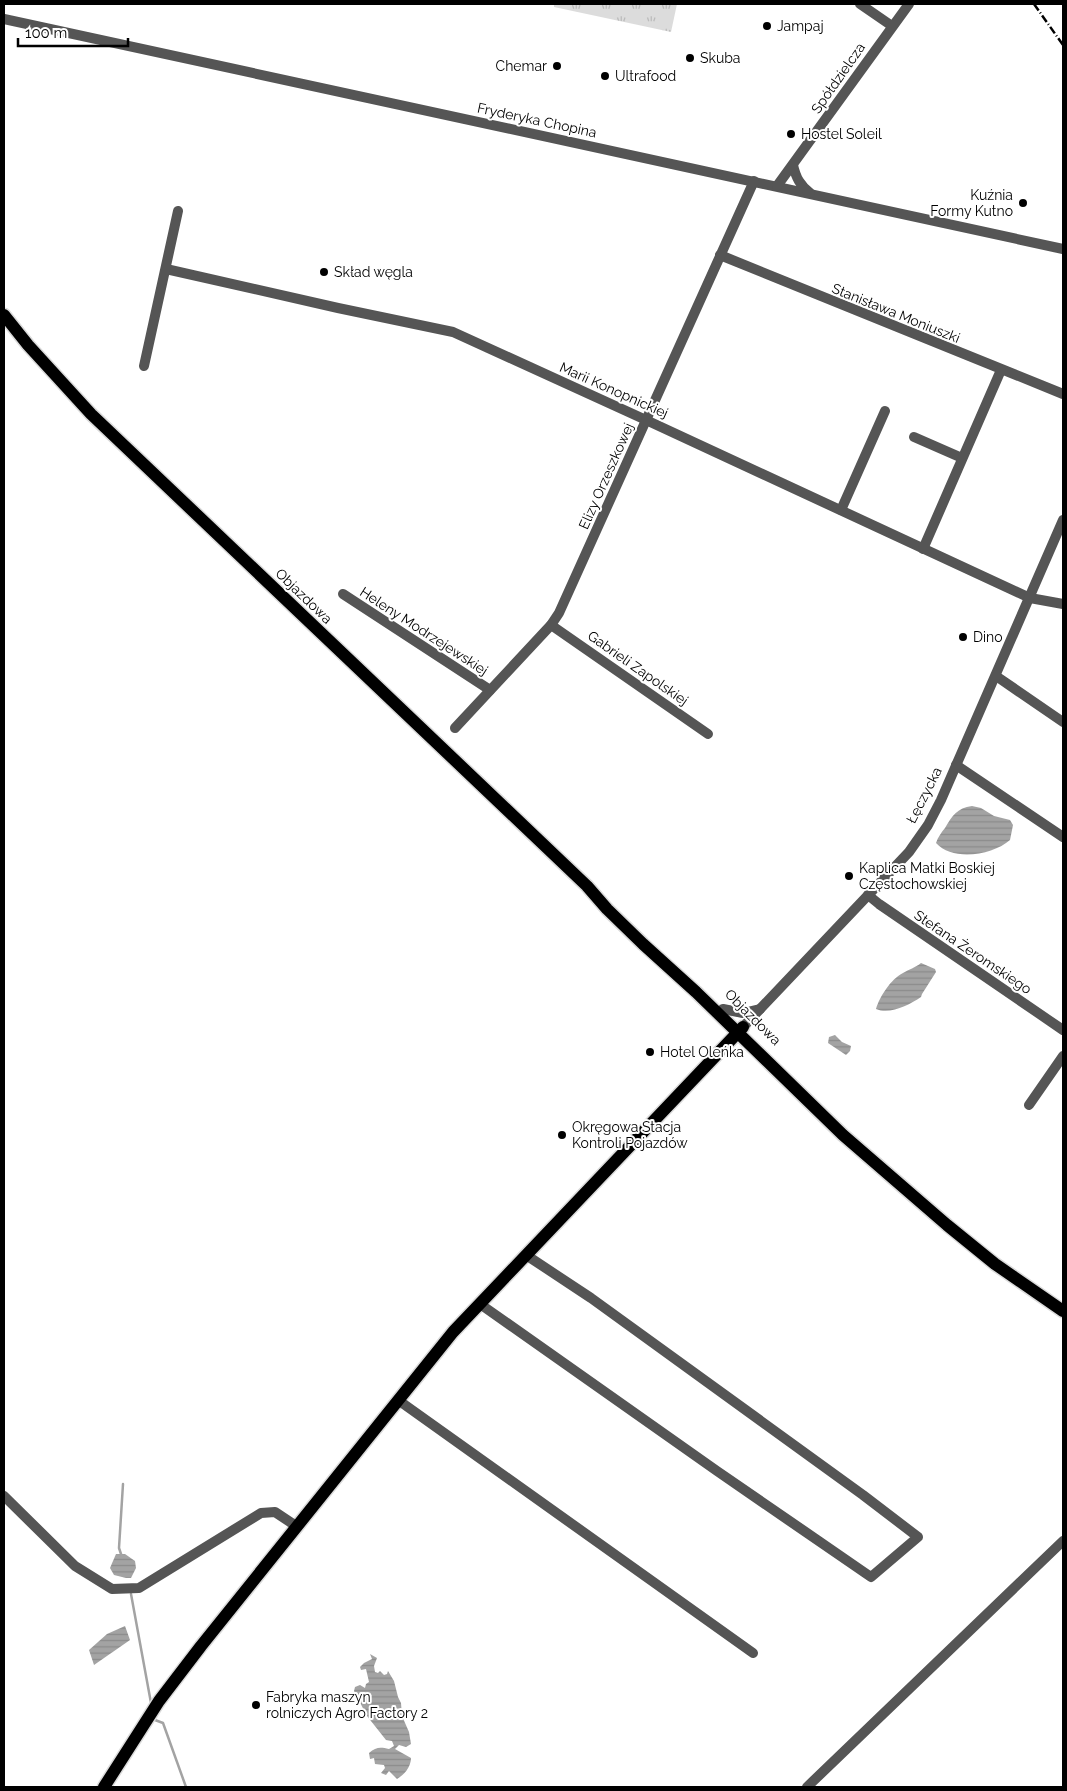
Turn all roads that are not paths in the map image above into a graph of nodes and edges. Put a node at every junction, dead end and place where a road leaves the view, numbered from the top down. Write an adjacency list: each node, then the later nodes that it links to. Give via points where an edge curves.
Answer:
1 (860, 4): 4 (street)
2 (909, 4): 4 (street, Spółdzielcza)
3 (4, 19): 6 (street, Fryderyka Chopina)
4 (892, 26): 5 (street, Spółdzielcza)
5 (793, 165): 7 (street, Spółdzielcza); 8 (street, via 795,176)
6 (754, 181): 7 (street, Fryderyka Chopina); 11 (street, Elizy Orzeszkowej)
7 (777, 186): 8 (street, Fryderyka Chopina)
8 (810, 193): 10 (street, Fryderyka Chopina)
9 (178, 211): 12 (street)
10 (1063, 249)
11 (720, 255): 15 (street, Stanisława Moniuszki); 18 (street, Elizy Orzeszkowej)
12 (166, 269): 14 (street); 18 (street, Marii Konopnickiej, via 453,332)
13 (4, 315): 35 (main road, Objazdowa, via 97,420)
14 (144, 366)
15 (1001, 370): 16 (street, Stanisława Moniuszki); 20 (street)
16 (1063, 394)
17 (884, 411): 21 (street)
18 (646, 420): 21 (street, Marii Konopnickiej); 27 (street, Elizy Orzeszkowej, via 559,614)
19 (914, 437): 20 (street)
20 (962, 458): 23 (street)
21 (842, 510): 23 (street, Marii Konopnickiej)
22 (1063, 520): 25 (street, Łęczycka)
23 (923, 549): 25 (street, Marii Konopnickiej)
24 (343, 594): 29 (street, Heleny Modrzejewskiej)
25 (1030, 598): 26 (street, Marii Konopnickiej); 28 (street, Łęczycka)
26 (1063, 604)
27 (551, 625): 29 (street, Elizy Orzeszkowej); 32 (street, Gabrieli Zapolskiej)
28 (996, 676): 30 (street); 33 (street, Łęczycka)
29 (490, 690): 31 (street, Elizy Orzeszkowej)
30 (1063, 722)
31 (455, 728)
32 (708, 734)
33 (956, 765): 34 (street); 36 (street, Łęczycka, via 928,825 909,852)
34 (1063, 837)
35 (592, 892): 37 (main road, Objazdowa, via 670,957); 39 (main road, Objazdowa, via 621,923)
36 (868, 895): 38 (street, Łęczycka); 40 (street, Stefana Żeromskiego)
37 (723, 1009): 38 (street, via 743,1013); 39 (main road, Objazdowa)
38 (761, 1009): 39 (street, Łęczycka)
39 (740, 1030): 43 (main road); 45 (main road, Objazdowa, via 880,1161 886,1171 947,1225 995,1264)
40 (1063, 1030)
41 (1063, 1056): 42 (street)
42 (1029, 1105)
43 (526, 1255): 44 (main road); 44 (street, via 591,1298 918,1537 871,1577)
44 (480, 1304): 46 (main road)
45 (1063, 1311)
46 (398, 1400): 48 (main road); 50 (street)
47 (4, 1496): 48 (street, via 75,1566 112,1589 140,1588 266,1511 275,1512)
48 (296, 1526): 51 (main road, via 200,1646)
49 (1063, 1541): 52 (street)
50 (753, 1652)
51 (104, 1787)
52 (807, 1787)

